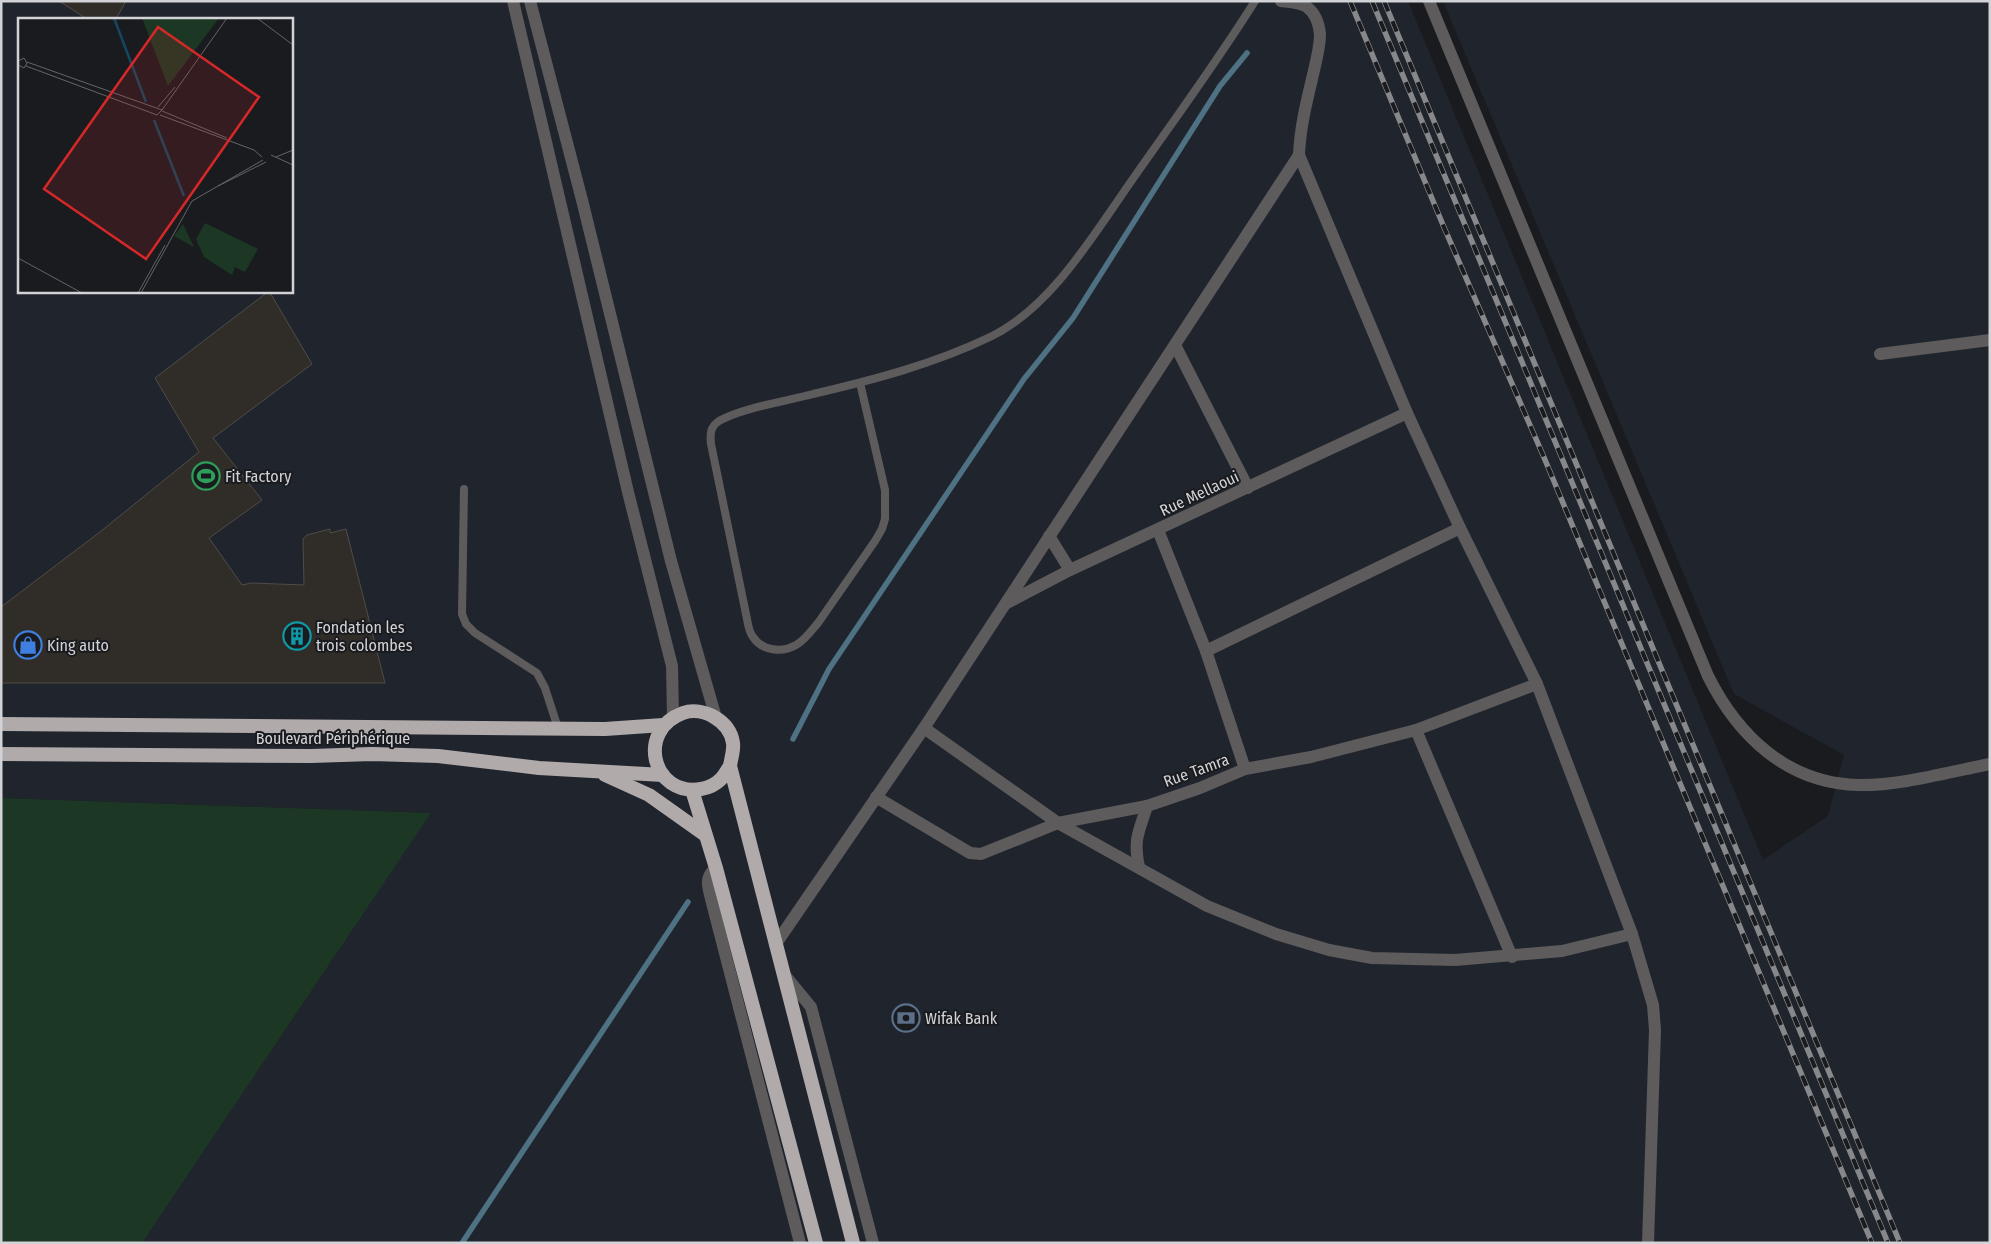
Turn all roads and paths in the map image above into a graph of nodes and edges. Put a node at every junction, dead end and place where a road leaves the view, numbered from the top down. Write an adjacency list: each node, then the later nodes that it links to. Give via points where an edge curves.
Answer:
1 (512, 1): 22 (street, via 672,666)
2 (530, 1): 21 (street, via 670,561)
3 (1255, 1): 10 (lane, via 1220,56 1082,251 1038,303 991,337)
4 (1280, 1): 6 (street, via 1306,7 1314,14 1320,34)
5 (1429, 1): 28 (street, via 1708,676 1729,713 1756,743 1790,768 1834,783 1885,783)
6 (1299, 155): 8 (street); 11 (street)
7 (1990, 340): 9 (street)
8 (1175, 345): 12 (street); 16 (street)
9 (1880, 354)
10 (860, 383): 10 (lane, via 740,413 718,422 711,429 711,444 750,631 759,644 768,649 787,649 806,637 882,529 886,510 885,490)
11 (1407, 413): 12 (street, Rue Mellaoui); 14 (street)
12 (1248, 488): 15 (street, Rue Mellaoui)
13 (464, 489): 24 (lane, via 462,614 475,633 537,673)
14 (1460, 528): 19 (street); 20 (street)
15 (1158, 530): 17 (street, Rue Mellaoui); 19 (street)
16 (1049, 536): 17 (street); 18 (street)
17 (1070, 570): 18 (street, Rue Mellaoui)
18 (1004, 604): 25 (street)
19 (1206, 651): 30 (street)
20 (1537, 684): 26 (street, Rue Tamra); 40 (street)
21 (716, 718): 22 (highway, via 703,712 688,711); 29 (highway, via 727,729 733,743)
22 (668, 721): 24 (highway, Boulevard Périphérique, via 605,729); 32 (highway, via 657,736 654,750 656,763)
23 (1, 724): 24 (highway, Boulevard Périphérique)
24 (558, 728)
25 (924, 728): 34 (street); 36 (street)
26 (1416, 730): 30 (street, Rue Tamra, via 1311,757); 42 (street)
27 (1, 754): 31 (highway, Boulevard Périphérique, via 382,754)
28 (1990, 764)
29 (730, 766): 33 (highway, via 721,779 708,788); 41 (highway)
30 (1245, 769): 35 (street, Rue Tamra)
31 (595, 771): 32 (highway, Boulevard Périphérique); 37 (highway, via 649,795)
32 (663, 775): 33 (highway, via 671,783)
33 (692, 790): 37 (highway)
34 (876, 797): 36 (street, Rue Tamra, via 970,853 981,854); 41 (street)
35 (1147, 806): 36 (street, Rue Tamra); 39 (street, via 1135,849)
36 (1058, 822): 39 (street)
37 (704, 834): 38 (highway)
38 (716, 868): 44 (street, via 708,877 711,899); 45 (highway)
39 (1140, 868): 42 (street, via 1207,906 1276,934 1329,950 1372,958 1416,961)
40 (1632, 934): 42 (street, via 1562,951); 48 (street, via 1653,1005 1655,1030)
41 (775, 945): 43 (highway)
42 (1512, 957)
43 (782, 971): 46 (highway); 47 (street, via 811,1006)
44 (800, 1243)
45 (816, 1243)
46 (853, 1243)
47 (873, 1243)
48 (1648, 1243)

